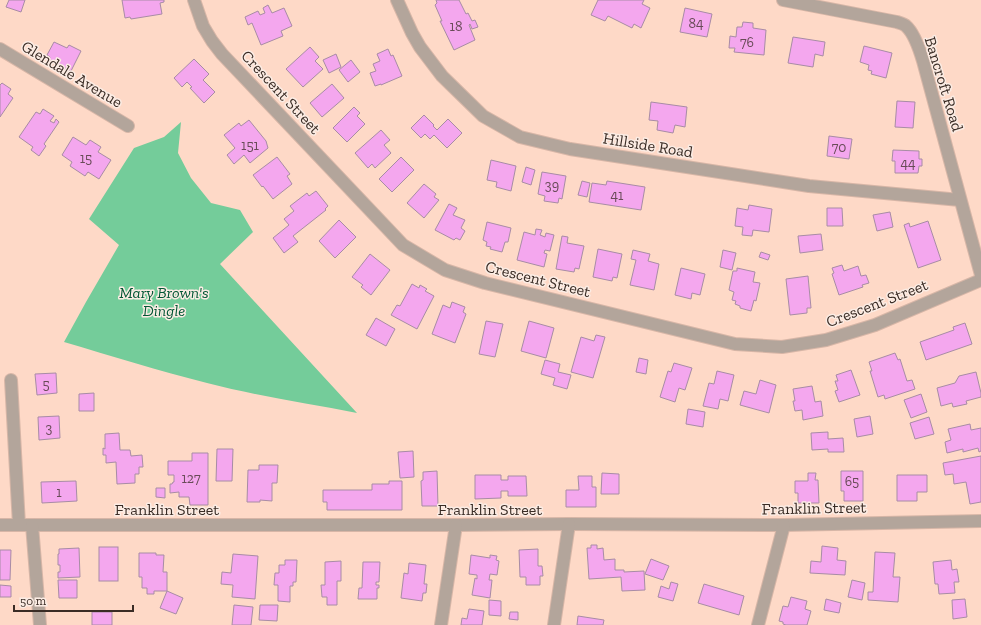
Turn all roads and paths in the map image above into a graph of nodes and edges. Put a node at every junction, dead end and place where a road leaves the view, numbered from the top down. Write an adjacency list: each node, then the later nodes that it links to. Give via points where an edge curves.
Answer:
1 (194, 0): 8 (street, Crescent Street, via 203,26 222,54 403,245 445,270 485,283 735,344 782,347 826,340 875,324)
2 (397, 0): 6 (street, Hillside Road, via 420,47 442,76 482,116 520,136 570,149 801,184)
3 (783, 0): 6 (street, Bancroft Road, via 897,22 906,26 918,46 923,61)
4 (0, 49): 5 (street, Glendale Avenue)
5 (128, 126)
6 (960, 200): 7 (street, Bancroft Road)
7 (981, 275)
8 (981, 280)
9 (11, 380): 13 (street)
10 (981, 521): 16 (street, Franklin Street)
11 (569, 524): 15 (street, Franklin Street); 16 (street, Franklin Street); 19 (street)
12 (0, 525): 13 (street, Franklin Street)
13 (19, 525): 14 (street, Franklin Street)
14 (32, 525): 15 (street, Franklin Street); 17 (street)
15 (456, 525): 18 (street)
16 (784, 525): 20 (street)
17 (40, 625)
18 (441, 625)
19 (554, 625)
20 (758, 625)

